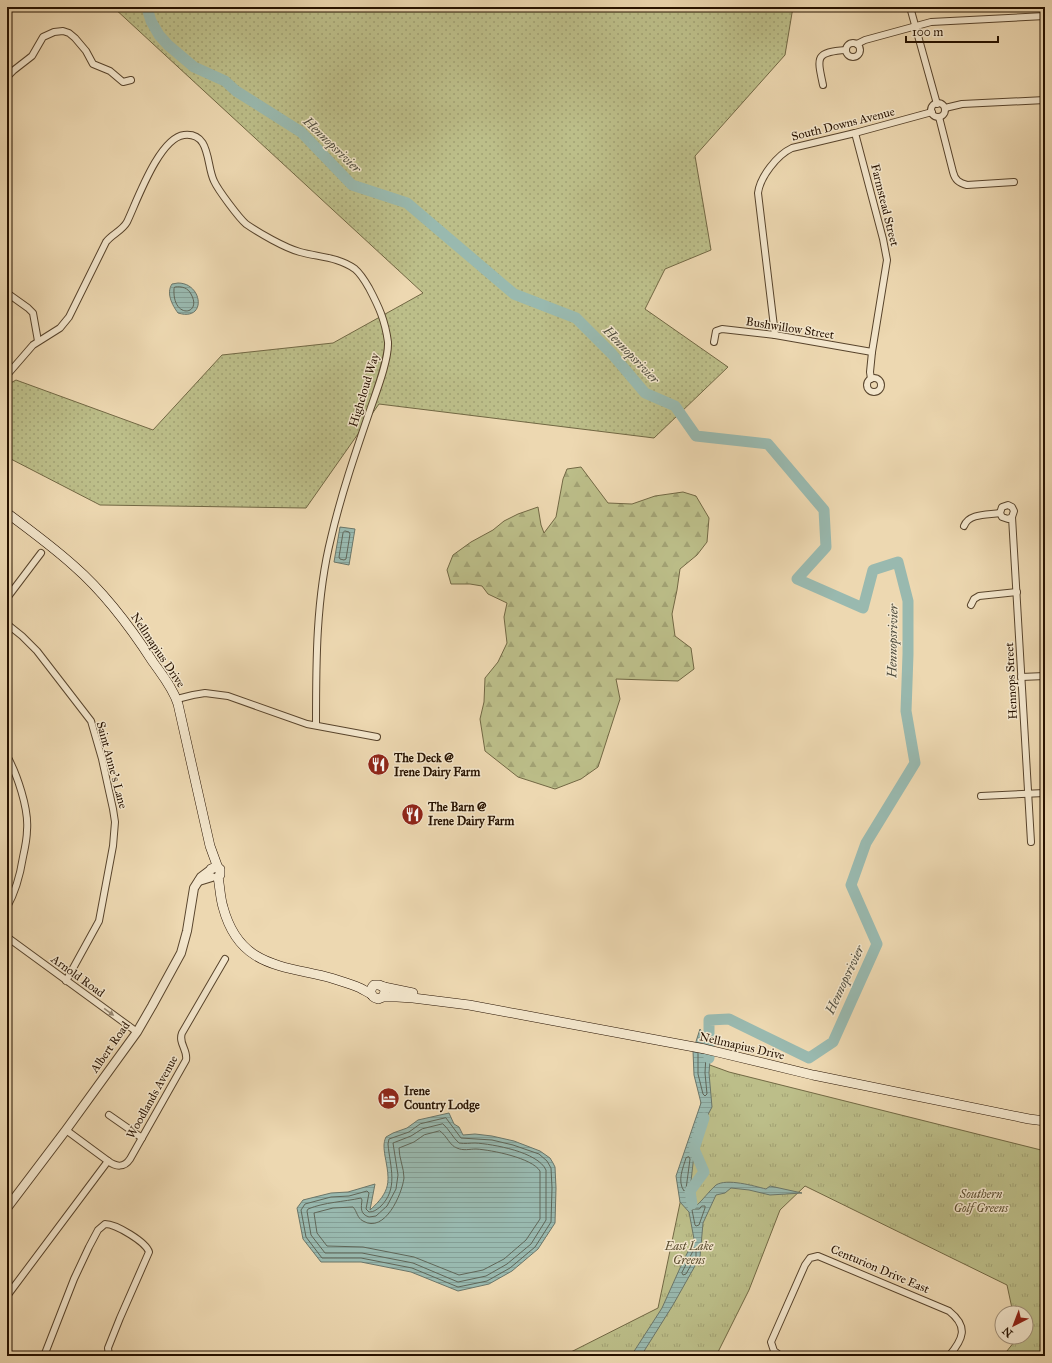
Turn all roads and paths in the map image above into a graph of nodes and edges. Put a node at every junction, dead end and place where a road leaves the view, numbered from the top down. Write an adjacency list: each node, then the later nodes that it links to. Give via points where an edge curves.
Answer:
1 (910, 7): 3 (street)
2 (1045, 16): 3 (street, via 932,22)
3 (916, 27): 4 (street); 10 (street)
4 (857, 44): 5 (street, via 850,44); 5 (street, via 860,50 856,56 849,55)
5 (846, 50): 8 (street, via 826,53 820,58)
6 (7, 77): 7 (street, via 32,56 43,37 62,31 69,32 77,40 95,66 110,71 123,82)
7 (131, 80)
8 (823, 85)
9 (1045, 100): 11 (street, via 962,104)
10 (937, 104): 11 (street); 12 (street, via 933,106)
11 (945, 108): 13 (street, via 944,114)
12 (932, 112): 13 (street, via 934,116); 14 (street, South Downs Avenue)
13 (940, 117): 15 (street, via 957,181 967,185)
14 (855, 133): 17 (street, South Downs Avenue, via 789,149 761,181 758,193 759,206); 20 (street, Farmstead Street, via 887,260)
15 (1014, 182)
16 (7, 293): 18 (street, via 33,313)
17 (775, 335): 19 (street, Bushwillow Street, via 722,329 716,331); 20 (street, Bushwillow Street)
18 (38, 341): 21 (street, Highcloud Way); 35 (street, Highcloud Way, via 69,318 107,240 127,222 153,165 173,141 184,135 196,137 204,144 214,180 243,221 295,250 325,256 352,267 362,276 382,312 388,345 381,378 347,479 323,574 318,621)
19 (714, 342)
20 (872, 352): 22 (street, Farmstead Street)
21 (7, 375)
22 (871, 378)
23 (7, 513): 34 (main road, Nellmapius Drive, via 61,554 93,584 141,644)
24 (1000, 513): 25 (street, via 1004,519); 25 (street, via 1002,507 1008,505 1014,511); 26 (street, via 971,518)
25 (1012, 517): 28 (street, Hennops Street)
26 (964, 526)
27 (41, 553): 29 (street)
28 (1016, 592): 30 (street, via 979,596); 33 (street, Hennops Street)
29 (7, 598)
30 (971, 605)
31 (7, 624): 46 (street, Saint Anne's Lane, via 37,651 91,721 113,809 113,846 99,921)
32 (1045, 676): 33 (street)
33 (1021, 677): 39 (street, Hennops Street)
34 (177, 699): 35 (street, via 205,693 228,696); 42 (main road, Nellmapius Drive, via 210,846)
35 (316, 725): 36 (street)
36 (377, 737)
37 (7, 756): 43 (street, via 16,774 28,829 20,877)
38 (1045, 793): 39 (street)
39 (1028, 794): 40 (street); 41 (street, Hennops Street)
40 (981, 796)
41 (1031, 842)
42 (213, 873): 48 (main road, Nellmapius Drive, via 231,927 243,945 256,957 276,965); 51 (street, Albert Road, via 197,883 181,953)
43 (7, 907)
44 (7, 937): 46 (street, Arnold Road)
45 (225, 959): 57 (street, Woodlands Avenue, via 182,1032 180,1039 186,1052 186,1060)
46 (66, 981): 51 (street, Arnold Road, one-way to 51)
47 (384, 987): 48 (main road, via 379,984); 49 (main road, via 386,992); 50 (main road, Nellmapius Drive)
48 (373, 989): 49 (main road, via 375,998)
49 (383, 997): 50 (main road, Nellmapius Drive)
50 (449, 1002): 53 (main road, Nellmapius Drive, via 715,1052 813,1075)
51 (137, 1032): 56 (street, Albert Road)
52 (109, 1115): 57 (street)
53 (1029, 1119): 54 (main road, Nellmapius Drive); 55 (main road, Nellmapius Drive)
54 (1045, 1121)
55 (1045, 1125)
56 (66, 1130): 58 (street); 59 (street, Albert Road)
57 (142, 1138): 58 (street, Woodlands Avenue, via 125,1164 118,1166)
58 (108, 1161): 60 (street)
59 (7, 1208)
60 (7, 1296)
61 (44, 1356): 62 (street, via 74,1279 98,1230 105,1224 126,1232 149,1252 110,1344)
62 (109, 1356)
63 (781, 1356): 64 (street, Centurion Drive East, via 771,1342 805,1265 810,1258 818,1256 946,1309 954,1315 962,1329 962,1337)
64 (949, 1356)

